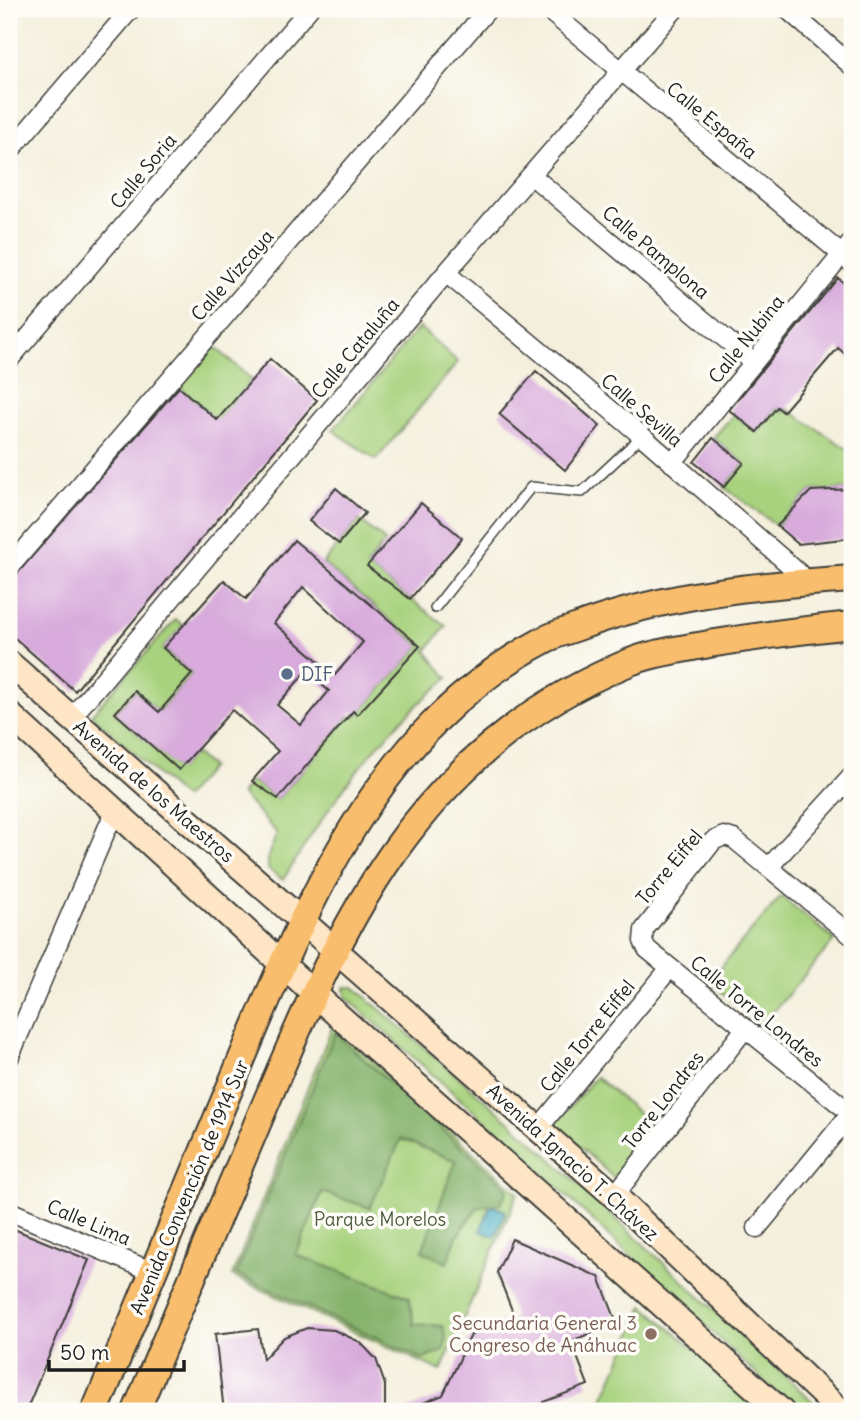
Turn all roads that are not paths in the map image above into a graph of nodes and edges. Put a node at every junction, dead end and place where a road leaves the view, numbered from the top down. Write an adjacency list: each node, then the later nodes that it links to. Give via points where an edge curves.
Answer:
1 (131, 9): 9 (street)
2 (309, 9): 13 (street, Calle Soria)
3 (488, 9): 17 (street, Calle Vizcaya)
4 (547, 9): 8 (street, Calle España)
5 (675, 9): 8 (street, Calle Cataluña)
6 (787, 9): 7 (street)
7 (852, 66)
8 (620, 72): 10 (street, Calle Cataluña); 11 (street, Calle España)
9 (9, 152)
10 (531, 175): 12 (street, Calle Cataluña); 14 (street, Calle Pamplona)
11 (849, 253): 14 (street, Calle Nubina)
12 (446, 273): 15 (street, Calle Sevilla); 24 (street, Calle Cataluña)
13 (9, 360)
14 (753, 362): 16 (street, Calle Nubina)
15 (642, 436): 16 (street, Calle Sevilla); 20 (lane, via 582,492 531,487)
16 (672, 463): 19 (street, Calle Sevilla)
17 (9, 568)
18 (852, 579): 19 (main road, Avenida Convención de 1914 Sur)
19 (809, 582): 28 (main road, Avenida Convención de 1914 Sur, via 705,591 618,612 547,638 483,678 416,742 355,821)
20 (435, 608)
21 (852, 625): 30 (main road, Avenida Convención de 1914 Sur, via 666,652 632,661 542,705 492,742 437,795 387,860)
22 (9, 663): 24 (main road, Avenida de los Maestros)
23 (9, 714): 26 (main road, Avenida de los Maestros)
24 (71, 718): 28 (main road, Avenida de los Maestros)
25 (852, 776): 27 (street)
26 (115, 810): 31 (main road, Avenida de los Maestros); 35 (street)
27 (769, 867): 29 (street, Torre Eiffel); 32 (street, Torre Eiffel, via 734,839 724,836 713,841 644,930 647,949)
28 (300, 920): 30 (main road, Avenida Ignacio T. Chávez); 31 (main road, Avenida Convención de 1914 Sur)
29 (852, 936)
30 (334, 946): 33 (main road, Avenida Convención de 1914 Sur); 37 (main road, Avenida Ignacio T. Chávez)
31 (282, 963): 33 (main road); 41 (main road, Avenida Convención de 1914 Sur)
32 (670, 968): 34 (street, Calle Torre Londres); 37 (street, Calle Torre Eiffel)
33 (313, 992): 43 (main road, Avenida Convención de 1914 Sur); 44 (main road)
34 (744, 1030): 36 (street, Calle Torre Londres); 38 (street, Torre Londres)
35 (9, 1058)
36 (852, 1110): 40 (street)
37 (537, 1130): 38 (main road, Avenida Ignacio T. Chávez)
38 (614, 1196): 45 (main road, Avenida Ignacio T. Chávez)
39 (9, 1211): 41 (street, Calle Lima)
40 (757, 1228)
41 (153, 1272): 42 (main road, Avenida Convención de 1914 Sur)
42 (95, 1411)
43 (136, 1411)
44 (781, 1411)
45 (840, 1411)

